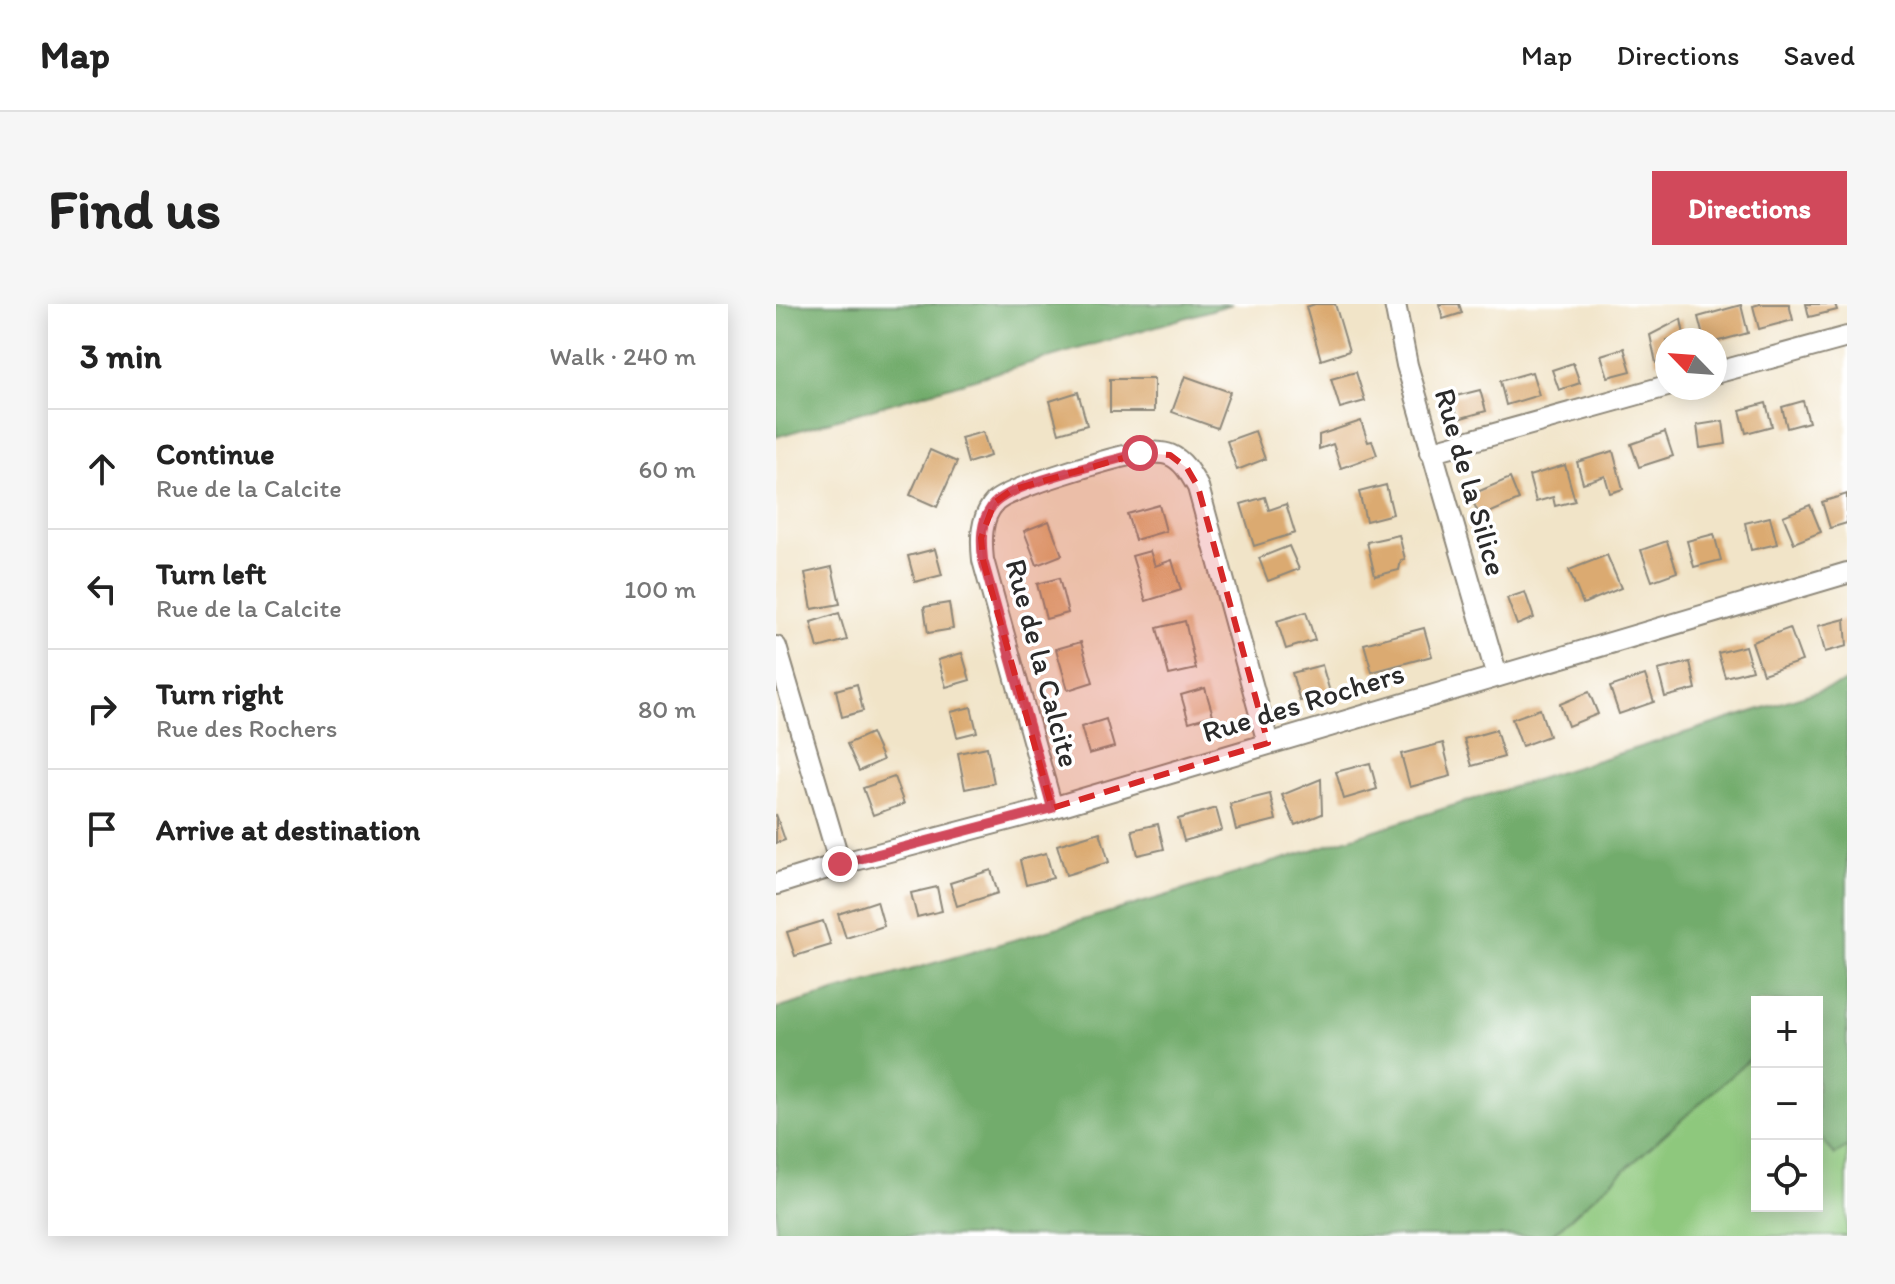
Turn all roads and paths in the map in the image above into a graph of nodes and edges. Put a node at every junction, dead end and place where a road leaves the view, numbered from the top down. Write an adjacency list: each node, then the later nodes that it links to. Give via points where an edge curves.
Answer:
1 (1395, 304): 5 (street, Rue de la Silice)
2 (1847, 337): 3 (street)
3 (1727, 370)
4 (1655, 389): 5 (street)
5 (1430, 452): 8 (street, Rue de la Silice)
6 (1847, 573): 8 (street, Rue des Rochers)
7 (776, 647): 11 (street)
8 (1497, 676): 9 (street, Rue des Rochers)
9 (1268, 743): 10 (street, Rue des Rochers); 10 (street, Rue de la Calcite, via 1198,487 1187,468 1170,455 1140,453 1012,490 985,518 983,560)
10 (1052, 808): 11 (street, Rue des Rochers)
11 (840, 864): 12 (street, Rue des Rochers)
12 (776, 884)

